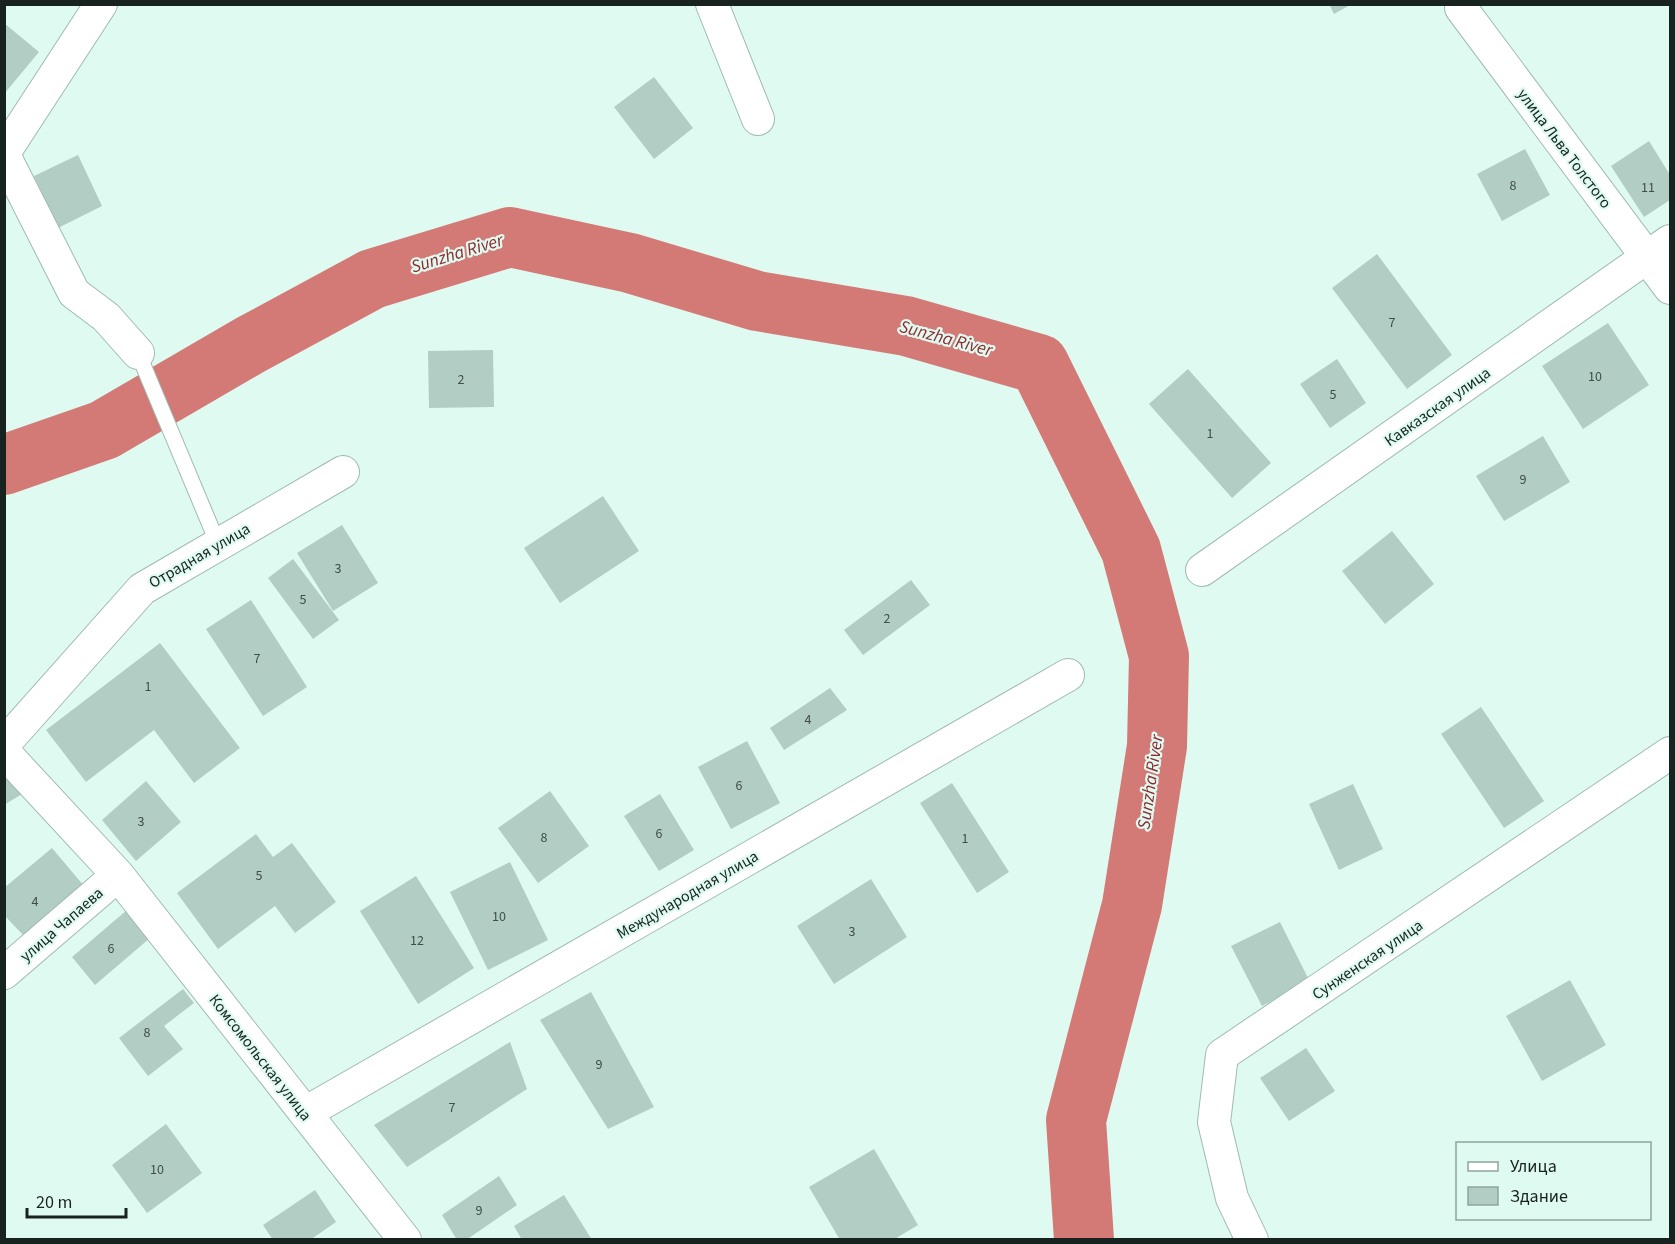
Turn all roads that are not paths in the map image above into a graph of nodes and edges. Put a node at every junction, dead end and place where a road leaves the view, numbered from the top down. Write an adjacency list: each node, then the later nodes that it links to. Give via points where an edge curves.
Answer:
1 (101, 4): 5 (street)
2 (712, 4): 4 (street)
3 (1461, 8): 6 (street, улица Льва Толстого)
4 (758, 120)
5 (4, 154): 8 (street, via 74,293 106,317)
6 (1659, 250): 7 (street, улица Льва Толстого); 11 (street, Кавказская улица)
7 (1671, 288)
8 (138, 353): 10 (lane)
9 (343, 472): 10 (street, Отрадная улица)
10 (218, 544): 13 (street, Отрадная улица, via 142,589)
11 (1202, 570)
12 (1068, 675): 18 (street, Международная улица)
13 (4, 744)
14 (4, 752): 16 (street)
15 (1671, 753): 20 (street, Сунженская улица, via 1222,1056 1214,1122 1232,1198)
16 (118, 875): 17 (street, улица Чапаева); 18 (street, Комсомольская улица)
17 (4, 973)
18 (305, 1113): 19 (street, Комсомольская улица)
19 (405, 1239)
20 (1252, 1239)

